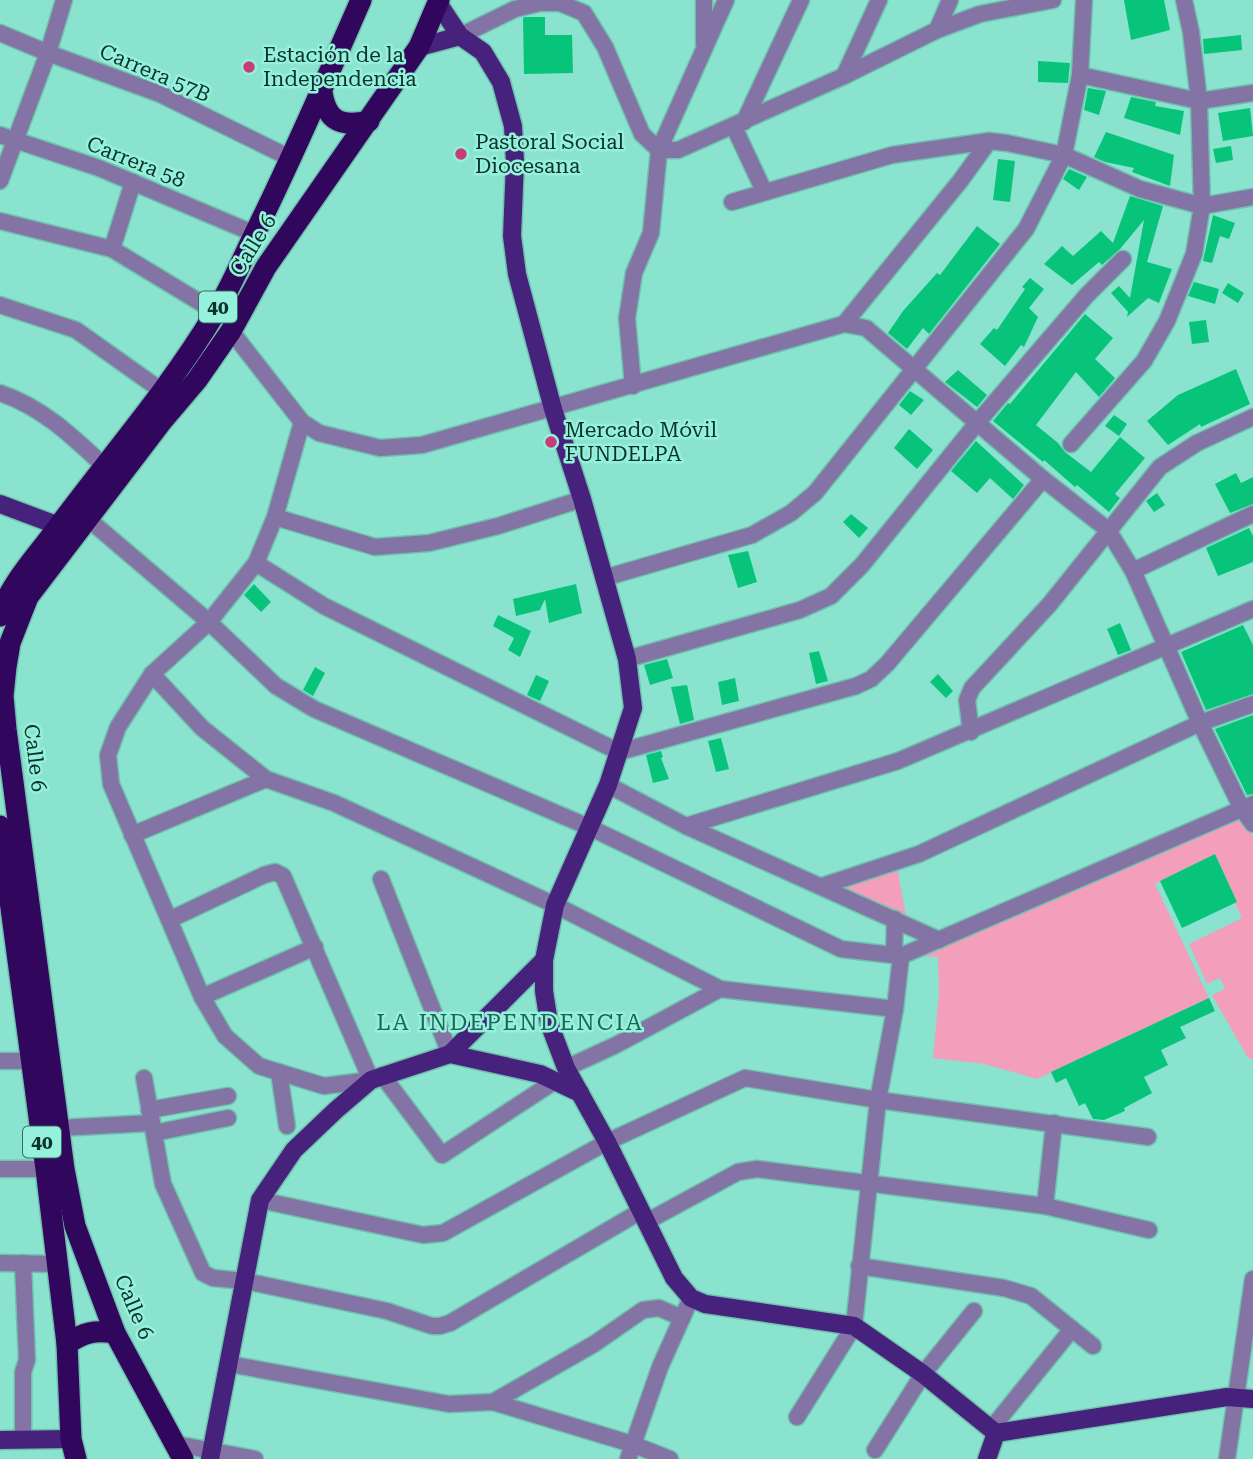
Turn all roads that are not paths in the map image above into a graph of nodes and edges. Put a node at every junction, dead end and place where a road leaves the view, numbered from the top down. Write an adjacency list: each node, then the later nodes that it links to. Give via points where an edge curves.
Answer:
1 (64, 0): 18 (street)
2 (361, 0): 21 (highway, Calle 6 / 40)
3 (704, 0): 17 (street)
4 (726, 0): 17 (street)
5 (801, 0): 25 (street)
6 (879, 0): 20 (street)
7 (950, 0): 13 (street)
8 (1053, 0): 12 (street)
9 (1084, 0): 19 (street)
10 (1184, 0): 23 (street)
11 (438, 1): 15 (main road); 16 (highway, Calle 6 / 40)
12 (1012, 4): 13 (street)
13 (937, 30): 20 (street)
14 (0, 33): 18 (street, Carrera 57B)
15 (460, 36): 16 (main road); 28 (street, via 515,9 540,3 560,3 584,13 605,47 642,134); 49 (main road, via 483,52 501,82 513,126 512,236 517,274)
16 (419, 47): 24 (highway, Calle 6 / 40)
17 (704, 49): 28 (street)
18 (48, 53): 26 (street); 30 (street, Carrera 57B, via 160,94)
19 (1080, 75): 23 (street); 29 (street)
20 (844, 76): 25 (street)
21 (321, 86): 24 (highway, via 323,104 335,119 352,125); 30 (highway, Calle 6 / 40)
22 (1253, 93): 23 (street)
23 (1199, 101): 36 (street)
24 (369, 121): 44 (highway, Calle 6 / 40, via 266,267)
25 (739, 124): 28 (street, via 678,150); 33 (street)
26 (8, 137): 31 (street); 32 (street, Carrera 58)
27 (989, 141): 29 (street); 33 (street, via 892,155); 43 (street)
28 (659, 150): 46 (street, via 651,233 634,273 627,318)
29 (1064, 155): 36 (street, via 1140,189); 45 (street, via 1026,229)
30 (292, 159): 38 (highway, Calle 6 / 40)
31 (0, 181)
32 (132, 182): 38 (street, Carrera 58); 39 (street)
33 (764, 191): 35 (street)
34 (1253, 197): 36 (street)
35 (732, 202)
36 (1202, 206): 53 (street, via 1194,254 1167,321 1144,361)
37 (0, 221): 39 (street)
38 (255, 234): 42 (highway, Calle 6 / 40)
39 (112, 249): 42 (street)
40 (1123, 259): 52 (street)
41 (0, 304): 47 (street, via 76,330)
42 (216, 312): 47 (highway, Calle 6 / 40)
43 (844, 324): 45 (street, via 866,328); 46 (street)
44 (231, 331): 51 (street); 60 (highway, Calle 6 / 40)
45 (915, 370): 52 (street); 65 (street, via 815,493 791,513 752,535)
46 (633, 386): 49 (street)
47 (162, 391): 54 (highway, Calle 6 / 40)
48 (0, 393): 54 (street, via 61,425)
49 (553, 409): 51 (street, via 401,447 380,448 319,433); 56 (main road)
50 (1253, 417): 62 (street, via 1197,443 1160,467)
51 (302, 422): 59 (street)
52 (977, 423): 55 (street); 71 (street, via 862,565 831,596 800,610)
53 (1071, 444)
54 (104, 466): 61 (highway, Calle 6 / 40)
55 (1042, 479): 62 (street); 76 (street, via 871,679)
56 (582, 499): 59 (street, via 429,543 375,547); 65 (main road)
57 (0, 504): 61 (main road)
58 (1253, 514): 64 (street)
59 (275, 517): 63 (street)
60 (87, 518): 69 (street); 111 (highway, Calle 6 / 40, via 27,597 10,643 3,696)
61 (59, 526): 66 (highway, Calle 6 / 40)
62 (1108, 530): 64 (street); 75 (street, via 1049,606 972,688 967,700)
63 (256, 562): 69 (street); 76 (street, via 324,606)
64 (1133, 571): 70 (street)
65 (604, 578): 71 (main road)
66 (9, 580): 68 (highway, Calle 6 / 40)
67 (1253, 609): 70 (street)
68 (0, 616)
69 (209, 622): 72 (street); 83 (street, via 276,685 314,709)
70 (1166, 647): 74 (street); 75 (street)
71 (627, 659): 76 (main road, via 633,708)
72 (152, 674): 77 (street, via 202,728); 84 (street, via 118,727 108,755 111,783)
73 (1253, 704): 74 (street)
74 (1200, 723): 79 (street); 87 (street, via 919,854)
75 (971, 732): 82 (street, via 898,761)
76 (620, 752): 78 (main road)
77 (267, 779): 84 (street); 88 (street, via 334,803)
78 (608, 786): 82 (street); 83 (main road)
79 (1248, 807): 80 (street); 91 (street)
80 (1253, 824)
81 (0, 826): 86 (highway, 40)
82 (686, 826): 87 (street)
83 (591, 828): 88 (main road); 93 (street, via 841,948)
84 (132, 835): 90 (street)
85 (381, 879): 98 (street)
86 (3, 881): 99 (highway, 40)
87 (822, 886): 89 (street)
88 (555, 905): 94 (main road); 95 (street)
89 (895, 919): 91 (street); 93 (street)
90 (169, 920): 92 (street, via 275,872 283,876); 96 (street)
91 (939, 940): 93 (street)
92 (315, 947): 96 (street); 103 (street)
93 (897, 955): 97 (street)
94 (544, 960): 98 (main road); 102 (main road, via 544,991)
95 (720, 989): 97 (street); 102 (street)
96 (202, 997): 101 (street, via 225,1036 259,1066)
97 (895, 1009): 106 (street)
98 (450, 1054): 102 (main road); 103 (main road)
99 (30, 1061): 100 (street); 115 (highway, 40)
100 (0, 1062)
101 (279, 1072): 103 (street, via 324,1086); 110 (street)
102 (560, 1075): 103 (street, via 442,1155); 113 (main road, via 580,1093)
103 (377, 1077): 117 (main road, via 295,1150)
104 (144, 1078): 108 (street)
105 (228, 1096): 108 (street)
106 (878, 1100): 109 (street); 113 (street, via 745,1078); 116 (street)
107 (228, 1118): 108 (street)
108 (151, 1122): 111 (street); 126 (street, via 163,1184 203,1273)
109 (1054, 1123): 112 (street); 118 (street)
110 (287, 1126)
111 (59, 1128): 132 (highway, Calle 6 / 40, via 75,1226)
112 (1148, 1137)
113 (607, 1142): 117 (street, via 443,1233 423,1235); 119 (main road)
114 (0, 1169): 115 (street)
115 (46, 1169): 123 (highway, 40)
116 (869, 1184): 118 (street); 119 (street, via 757,1169 738,1172); 124 (street)
117 (260, 1200): 126 (main road)
118 (1045, 1206): 120 (street)
119 (644, 1216): 126 (street, via 440,1326); 127 (main road, via 674,1278)
120 (1149, 1230)
121 (0, 1263): 122 (street)
122 (23, 1264): 123 (street); 141 (street, via 27,1360)
123 (57, 1264): 133 (highway, 40)
124 (859, 1266): 130 (street); 131 (street, via 1004,1288 1031,1296)
125 (1253, 1279): 137 (street)
126 (246, 1282): 135 (main road)
127 (691, 1298): 129 (street); 130 (main road, via 705,1304)
128 (974, 1311): 136 (street)
129 (682, 1318): 138 (street, via 659,1308 643,1310); 146 (street)
130 (854, 1326): 136 (main road); 139 (street)
131 (1072, 1329): 134 (street); 140 (street)
132 (116, 1333): 133 (highway, via 98,1330); 145 (highway, Calle 6 / 40)
133 (67, 1344): 143 (highway, 40)
134 (1093, 1346)
135 (229, 1364): 138 (street, via 449,1404); 147 (main road)
136 (923, 1374): 140 (main road); 144 (street)
137 (1245, 1397): 140 (main road); 151 (street)
138 (493, 1402): 146 (street)
139 (797, 1417)
140 (994, 1431): 150 (main road)
141 (23, 1439): 142 (main road); 143 (main road)
142 (0, 1440)
143 (74, 1449)
144 (875, 1450)
145 (179, 1452): 147 (street)
146 (630, 1452): 149 (street)
147 (210, 1455): 148 (street)
148 (255, 1459)
149 (670, 1459)
150 (987, 1459)
151 (1227, 1459)

